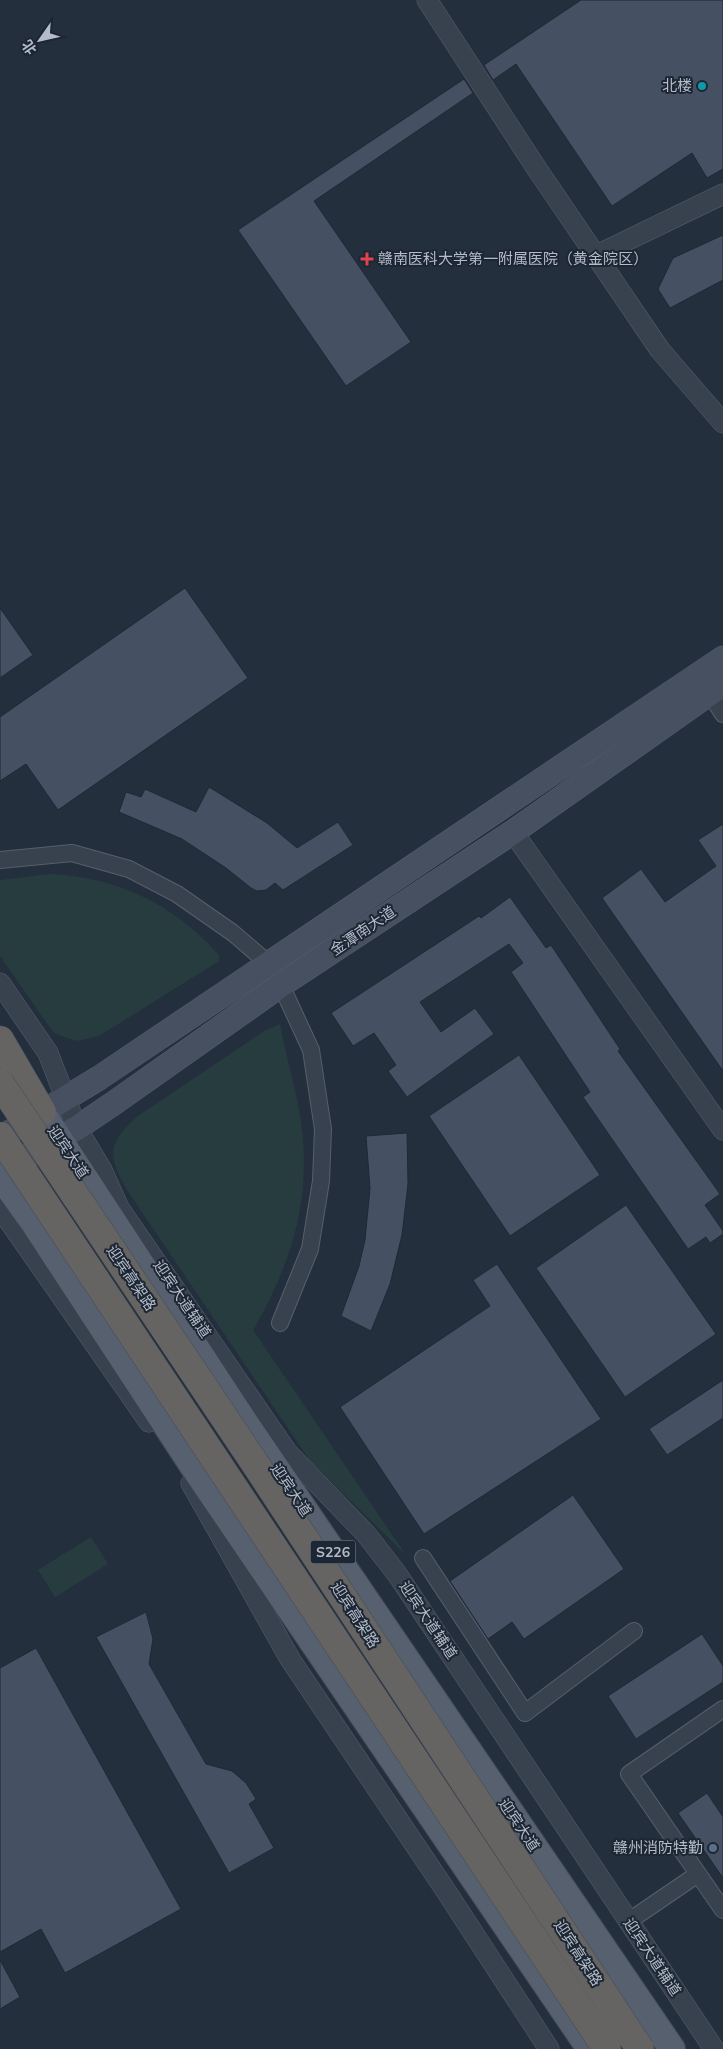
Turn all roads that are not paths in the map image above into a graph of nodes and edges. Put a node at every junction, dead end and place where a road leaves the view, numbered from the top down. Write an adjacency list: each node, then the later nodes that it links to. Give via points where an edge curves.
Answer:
1 (427, 0): 3 (street)
2 (723, 194): 3 (street)
3 (595, 256): 4 (street, via 660,350)
4 (723, 423)
5 (723, 658): 10 (main road, 金潭南大道)
6 (716, 689): 7 (street); 8 (main road, 金潭南大道)
7 (723, 714)
8 (513, 832): 12 (main road, 金潭南大道); 17 (street)
9 (0, 860): 10 (street, via 72,853 129,869 177,894 233,933)
10 (269, 964): 16 (main road, 金潭南大道, via 99,1078)
11 (0, 983): 16 (street, via 48,1054)
12 (281, 985): 18 (main road, 金潭南大道); 23 (street, via 311,1050 323,1129 321,1181 310,1249)
13 (0, 1040): 16 (highway)
14 (0, 1052): 16 (main road, 迎宾大道 / S226)
15 (0, 1083): 33 (highway, 迎宾高架路, bridge, via 264,1476)
16 (53, 1105): 18 (main road, 迎宾大道 / S226); 19 (main road, 金潭南大道)
17 (723, 1130)
18 (67, 1133): 20 (main road, 金潭南大道); 29 (street, 迎宾大道辅道, via 102,1170 120,1208 287,1452 366,1534 397,1574); 34 (main road, 迎宾大道 / S226, via 248,1427)
19 (0, 1137): 32 (highway, 迎宾高架路, bridge)
20 (0, 1172)
21 (0, 1176): 31 (main road, via 198,1474)
22 (0, 1208): 30 (street, via 191,1484 290,1659)
23 (280, 1323)
24 (423, 1558): 25 (street, via 525,1713)
25 (634, 1631)
26 (723, 1709): 27 (street, via 629,1774)
27 (698, 1874): 28 (street); 29 (street)
28 (723, 1910)
29 (629, 1921): 35 (street, 迎宾大道辅道)
30 (549, 2049)
31 (590, 2049)
32 (607, 2049)
33 (640, 2049)
34 (672, 2049)
35 (714, 2049)

